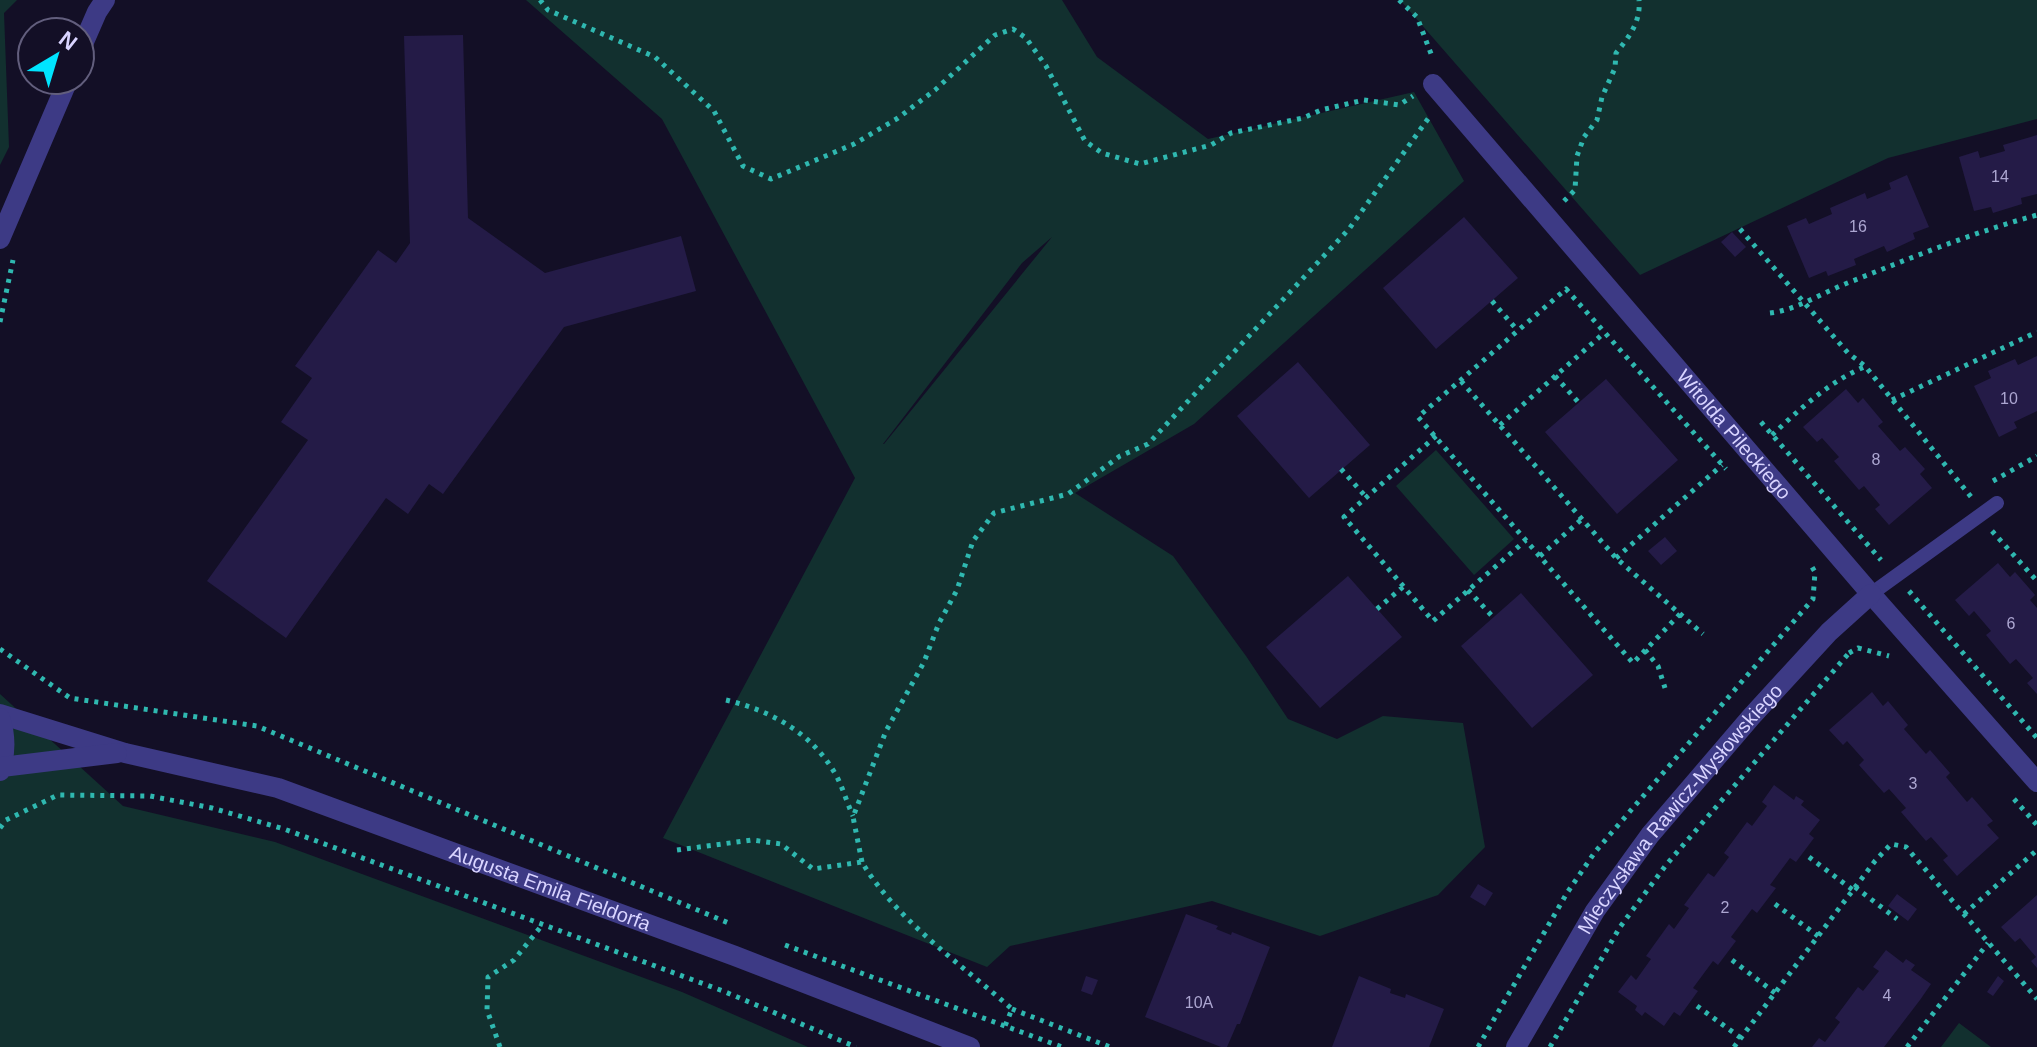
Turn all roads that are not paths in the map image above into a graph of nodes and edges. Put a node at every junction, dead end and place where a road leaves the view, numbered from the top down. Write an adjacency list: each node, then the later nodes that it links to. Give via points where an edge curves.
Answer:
1 (105, 0): 2 (street)
2 (96, 18)
3 (1433, 84): 7 (street, Witolda Pileckiego)
4 (61, 96): 5 (street)
5 (0, 239)
6 (1986, 510): 7 (lane)
7 (1871, 594): 11 (street, Witolda Pileckiego); 13 (street, Mieczysława Rawicz-Mysłowskiego, via 1751,717 1650,835 1595,911)
8 (0, 716): 9 (street, Augusta Emila Fieldorfa); 10 (street, via 5,750)
9 (125, 753): 10 (street, Augusta Emila Fieldorfa); 12 (street, Augusta Emila Fieldorfa, via 278,788)
10 (1, 769)
11 (2037, 782)
12 (970, 1047)
13 (1516, 1047)

